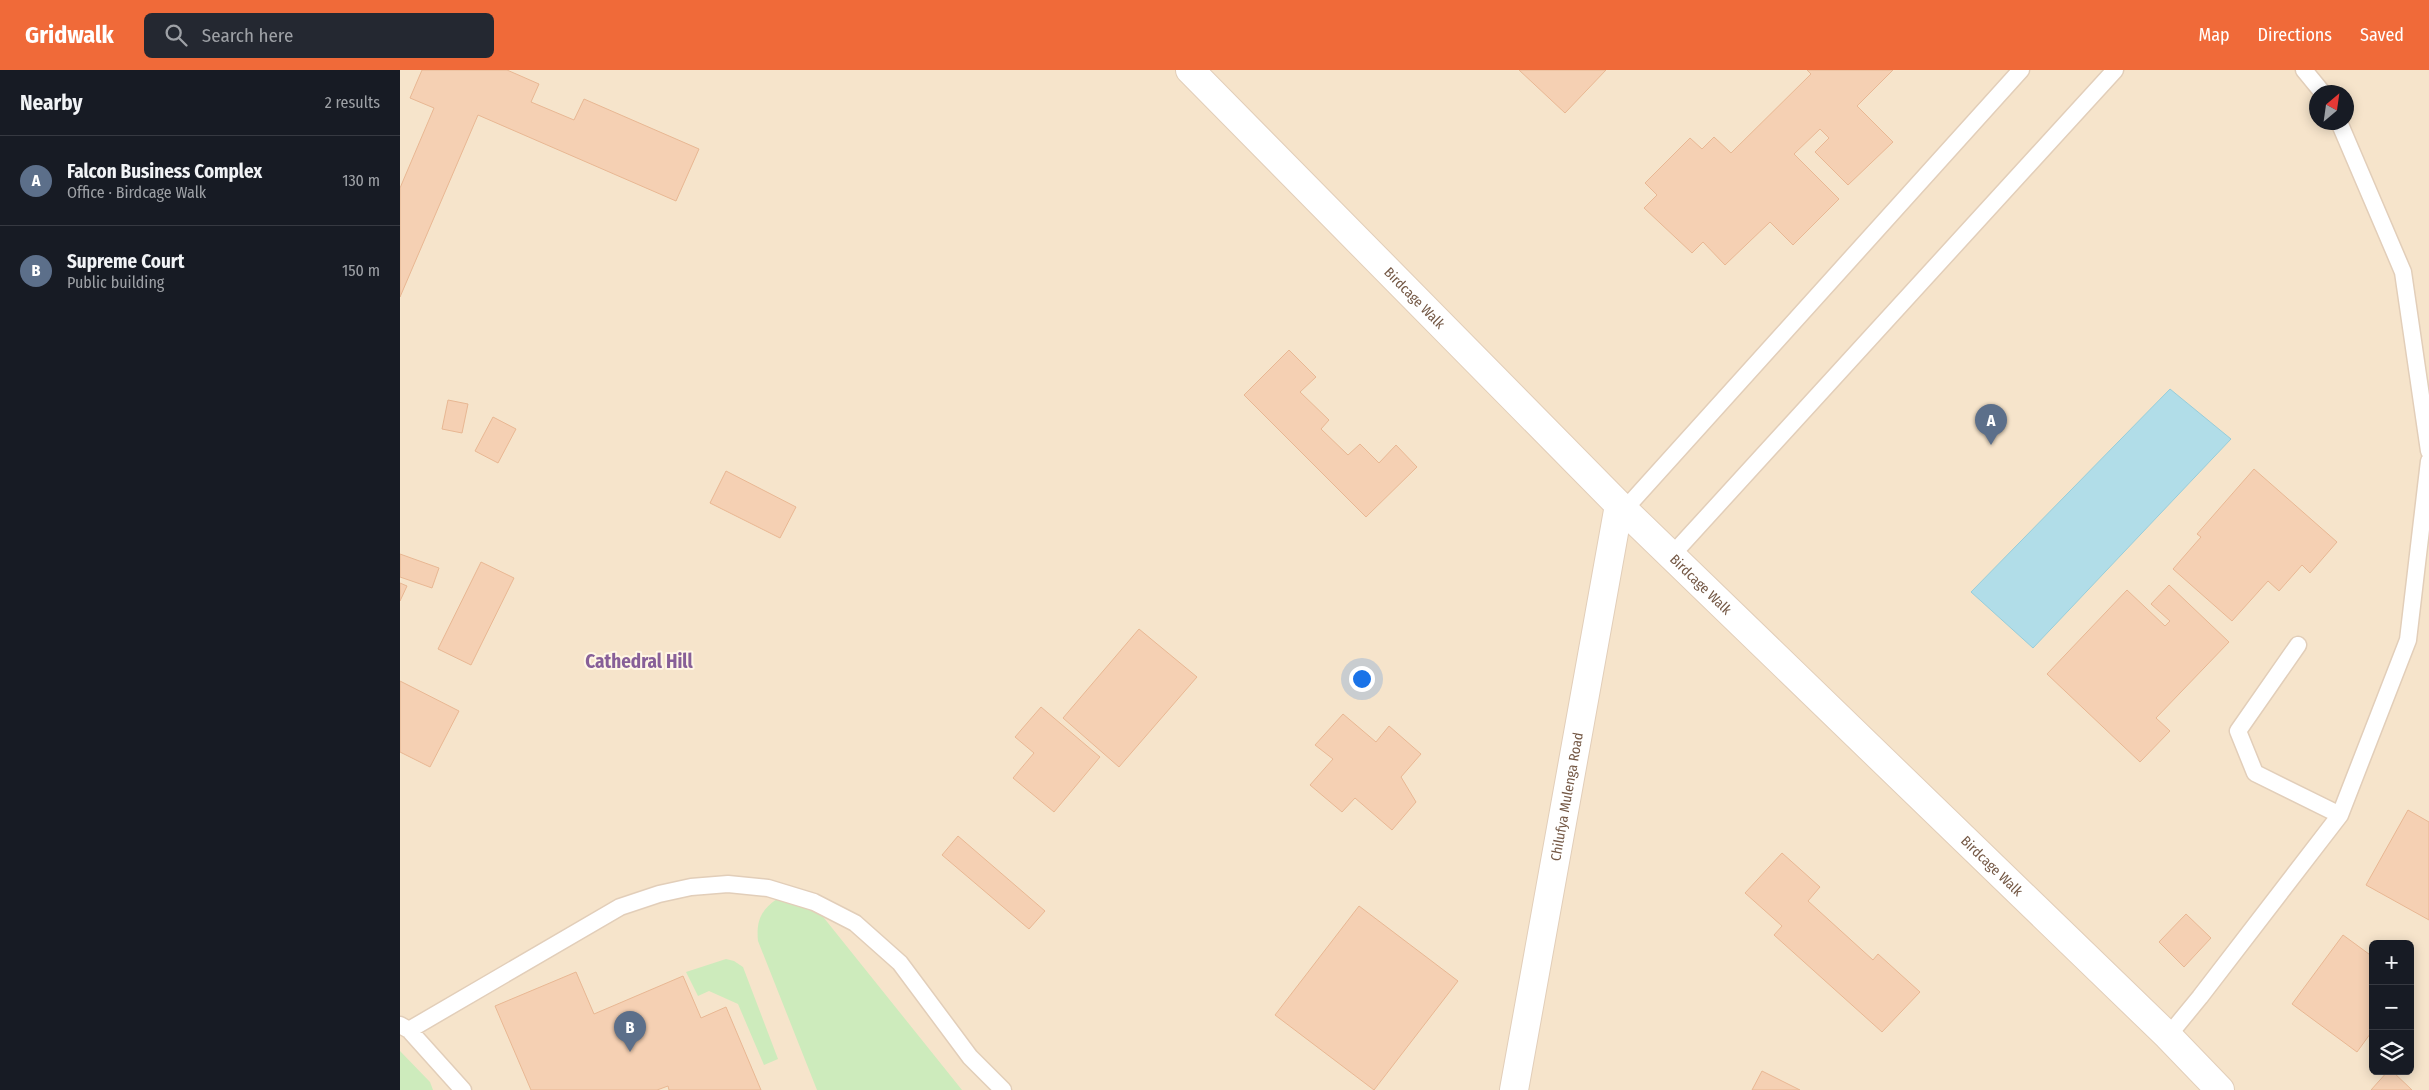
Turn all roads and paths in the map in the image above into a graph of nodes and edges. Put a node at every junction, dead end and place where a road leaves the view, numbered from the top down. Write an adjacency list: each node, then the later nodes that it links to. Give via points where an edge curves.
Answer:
1 (1190, 70): 9 (street, Birdcage Walk)
2 (2021, 70): 9 (lane)
3 (2115, 70): 10 (lane)
4 (2304, 70): 5 (lane)
5 (2316, 85)
6 (2342, 130): 7 (lane, via 2403,272)
7 (2429, 451)
8 (2429, 461): 12 (lane, via 2408,640)
9 (1621, 508): 10 (street, Birdcage Walk); 17 (street, Chilufya Mulenga Road)
10 (1671, 556): 14 (street, Birdcage Walk)
11 (2298, 645): 12 (lane, via 2238,731 2255,773)
12 (2340, 815): 14 (lane)
13 (404, 1028): 15 (lane); 16 (lane, via 620,907 691,887 728,884 768,888 814,902 855,923 900,962 983,1072)
14 (2168, 1036): 18 (street, Birdcage Walk)
15 (463, 1090)
16 (1003, 1090)
17 (1514, 1090)
18 (2220, 1090)

